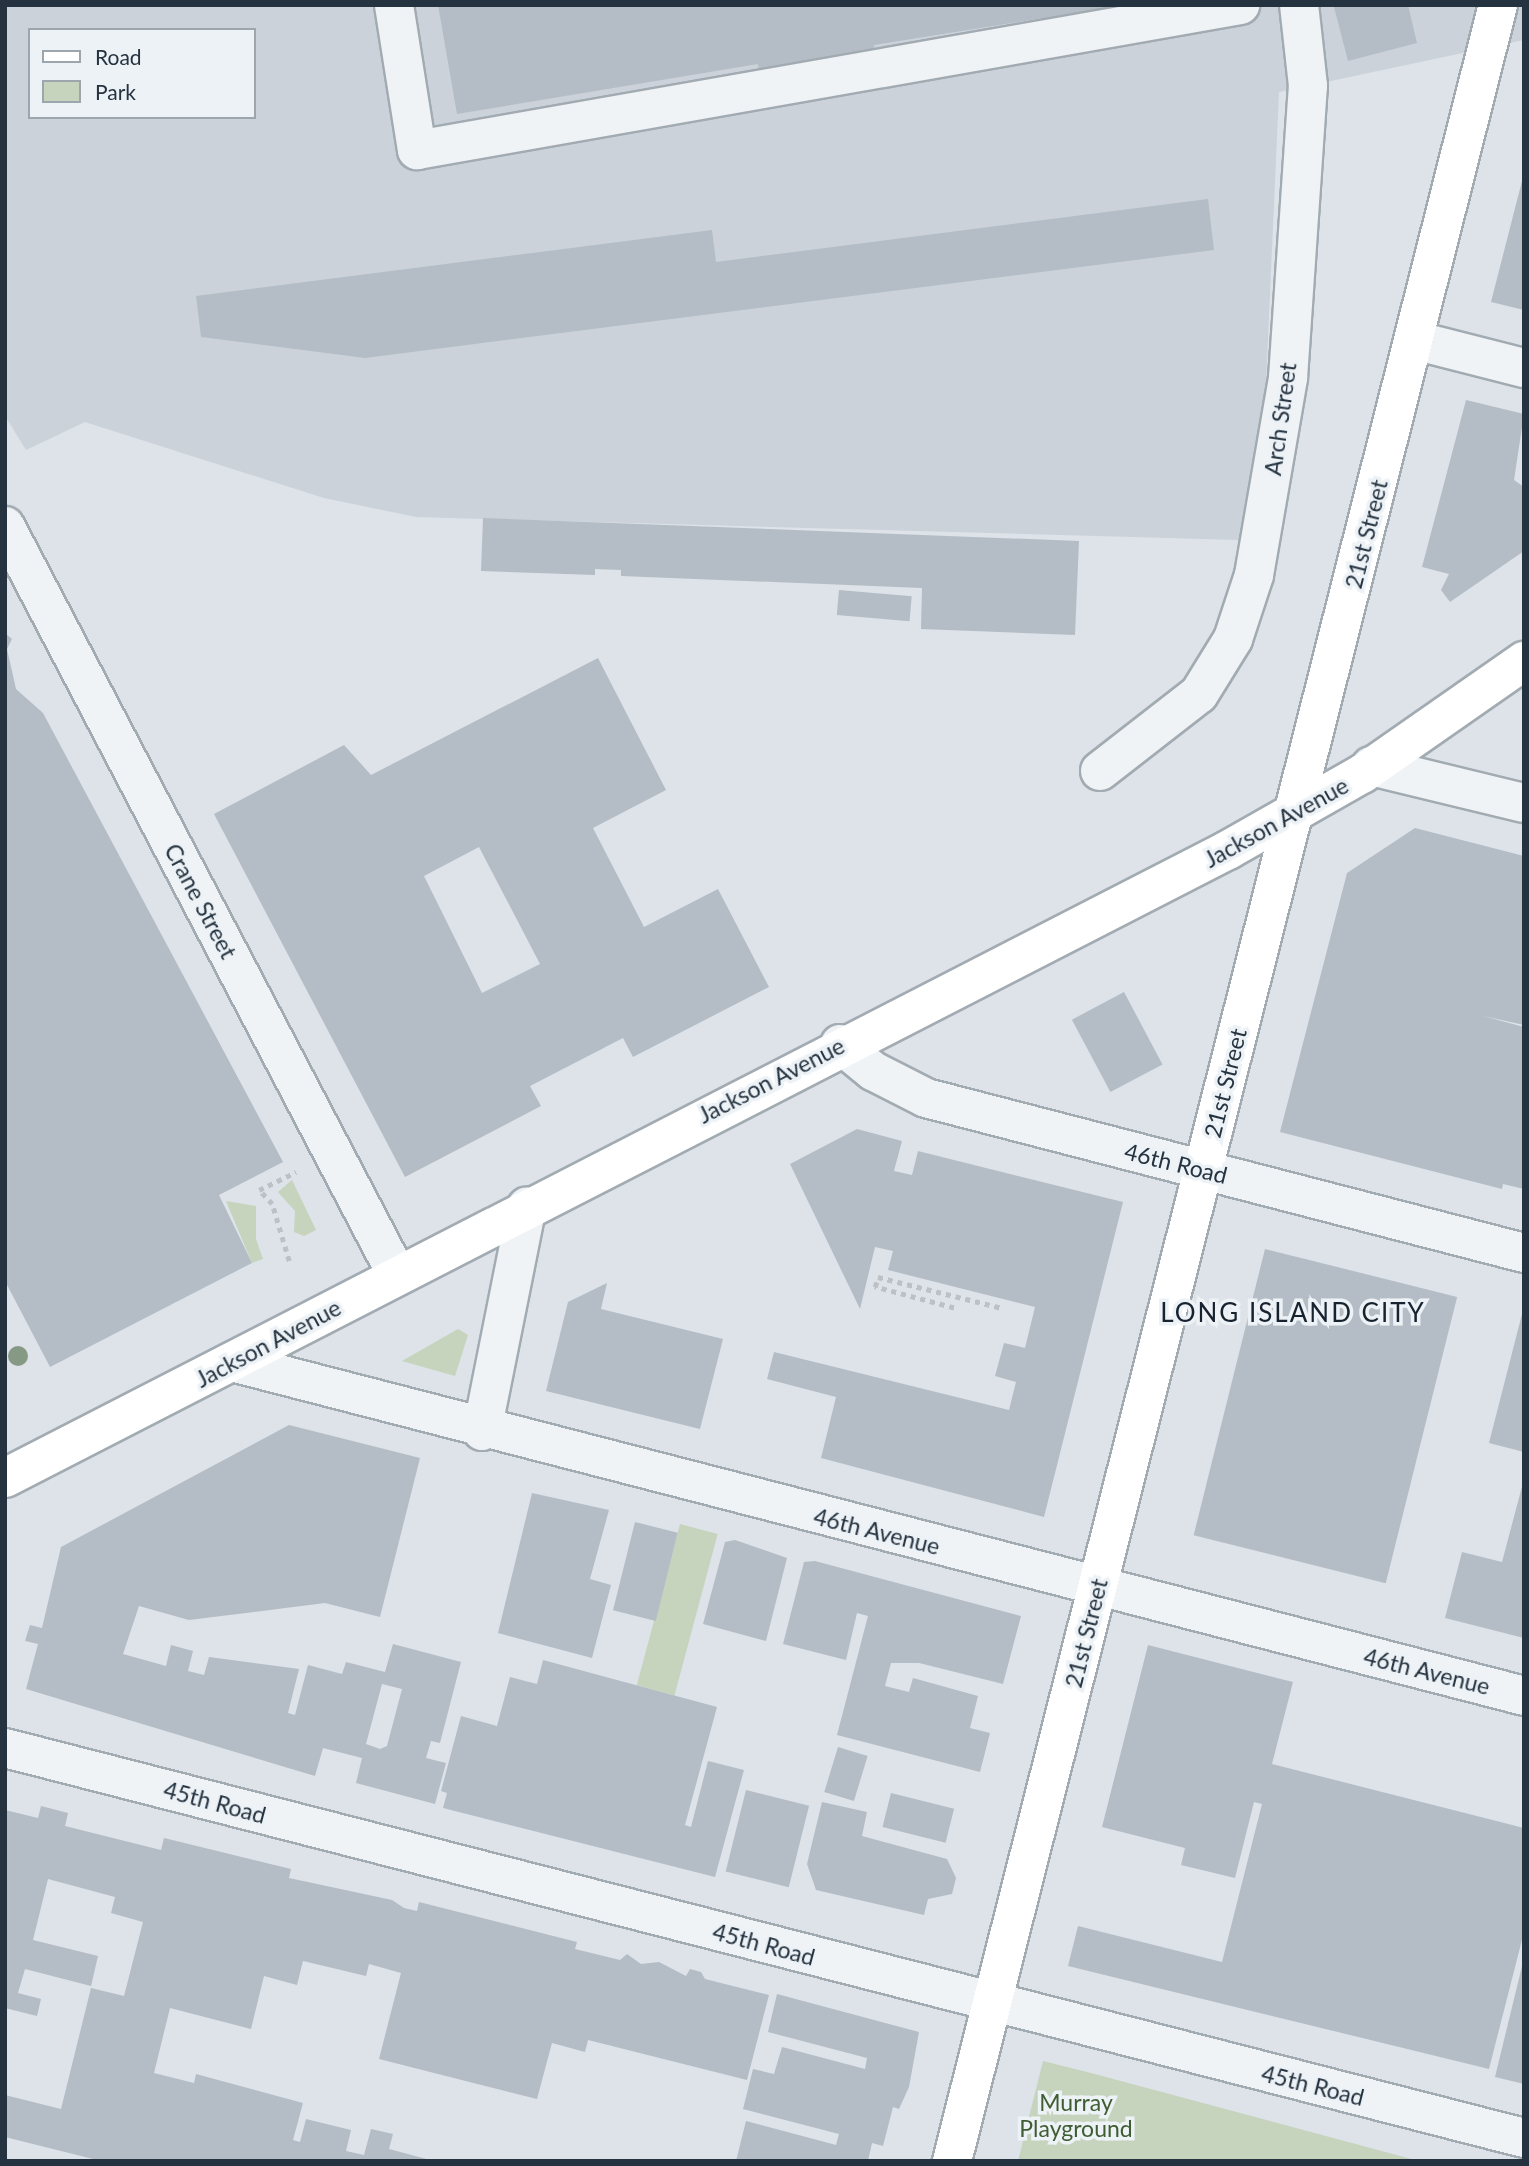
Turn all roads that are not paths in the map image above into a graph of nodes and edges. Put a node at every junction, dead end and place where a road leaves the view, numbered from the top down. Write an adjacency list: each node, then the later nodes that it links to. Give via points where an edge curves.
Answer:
1 (394, 5): 2 (street, via 417,150)
2 (1240, 5)
3 (1299, 5): 10 (street, Arch Street, via 1307,86 1288,377 1254,575 1233,639 1199,694)
4 (1498, 5): 5 (main road, 21st Street)
5 (1414, 340): 6 (street); 12 (main road, 21st Street)
6 (1524, 368)
7 (5, 527): 17 (street, Crane Street)
8 (1524, 661): 9 (main road, Jackson Avenue)
9 (1371, 766): 11 (street); 12 (main road, Jackson Avenue)
10 (1101, 771)
11 (1524, 803)
12 (1294, 813): 13 (main road, Jackson Avenue); 14 (main road, 21st Street)
13 (841, 1044): 14 (street, 46th Road, via 873,1071 926,1098); 15 (main road, Jackson Avenue)
14 (1202, 1170): 16 (street, 46th Road); 21 (main road, 21st Street)
15 (527, 1206): 17 (main road, Jackson Avenue); 19 (street)
16 (1524, 1253)
17 (397, 1275): 18 (main road, Jackson Avenue)
18 (232, 1362): 19 (street, 46th Avenue); 20 (main road, Jackson Avenue)
19 (482, 1431): 21 (street, 46th Avenue)
20 (5, 1478)
21 (1098, 1586): 22 (street, 46th Avenue); 24 (main road, 21st Street)
22 (1524, 1696)
23 (5, 1748): 24 (street, 45th Road)
24 (992, 2003): 25 (street, 45th Road); 26 (main road, 21st Street)
25 (1524, 2138)
26 (951, 2161)

